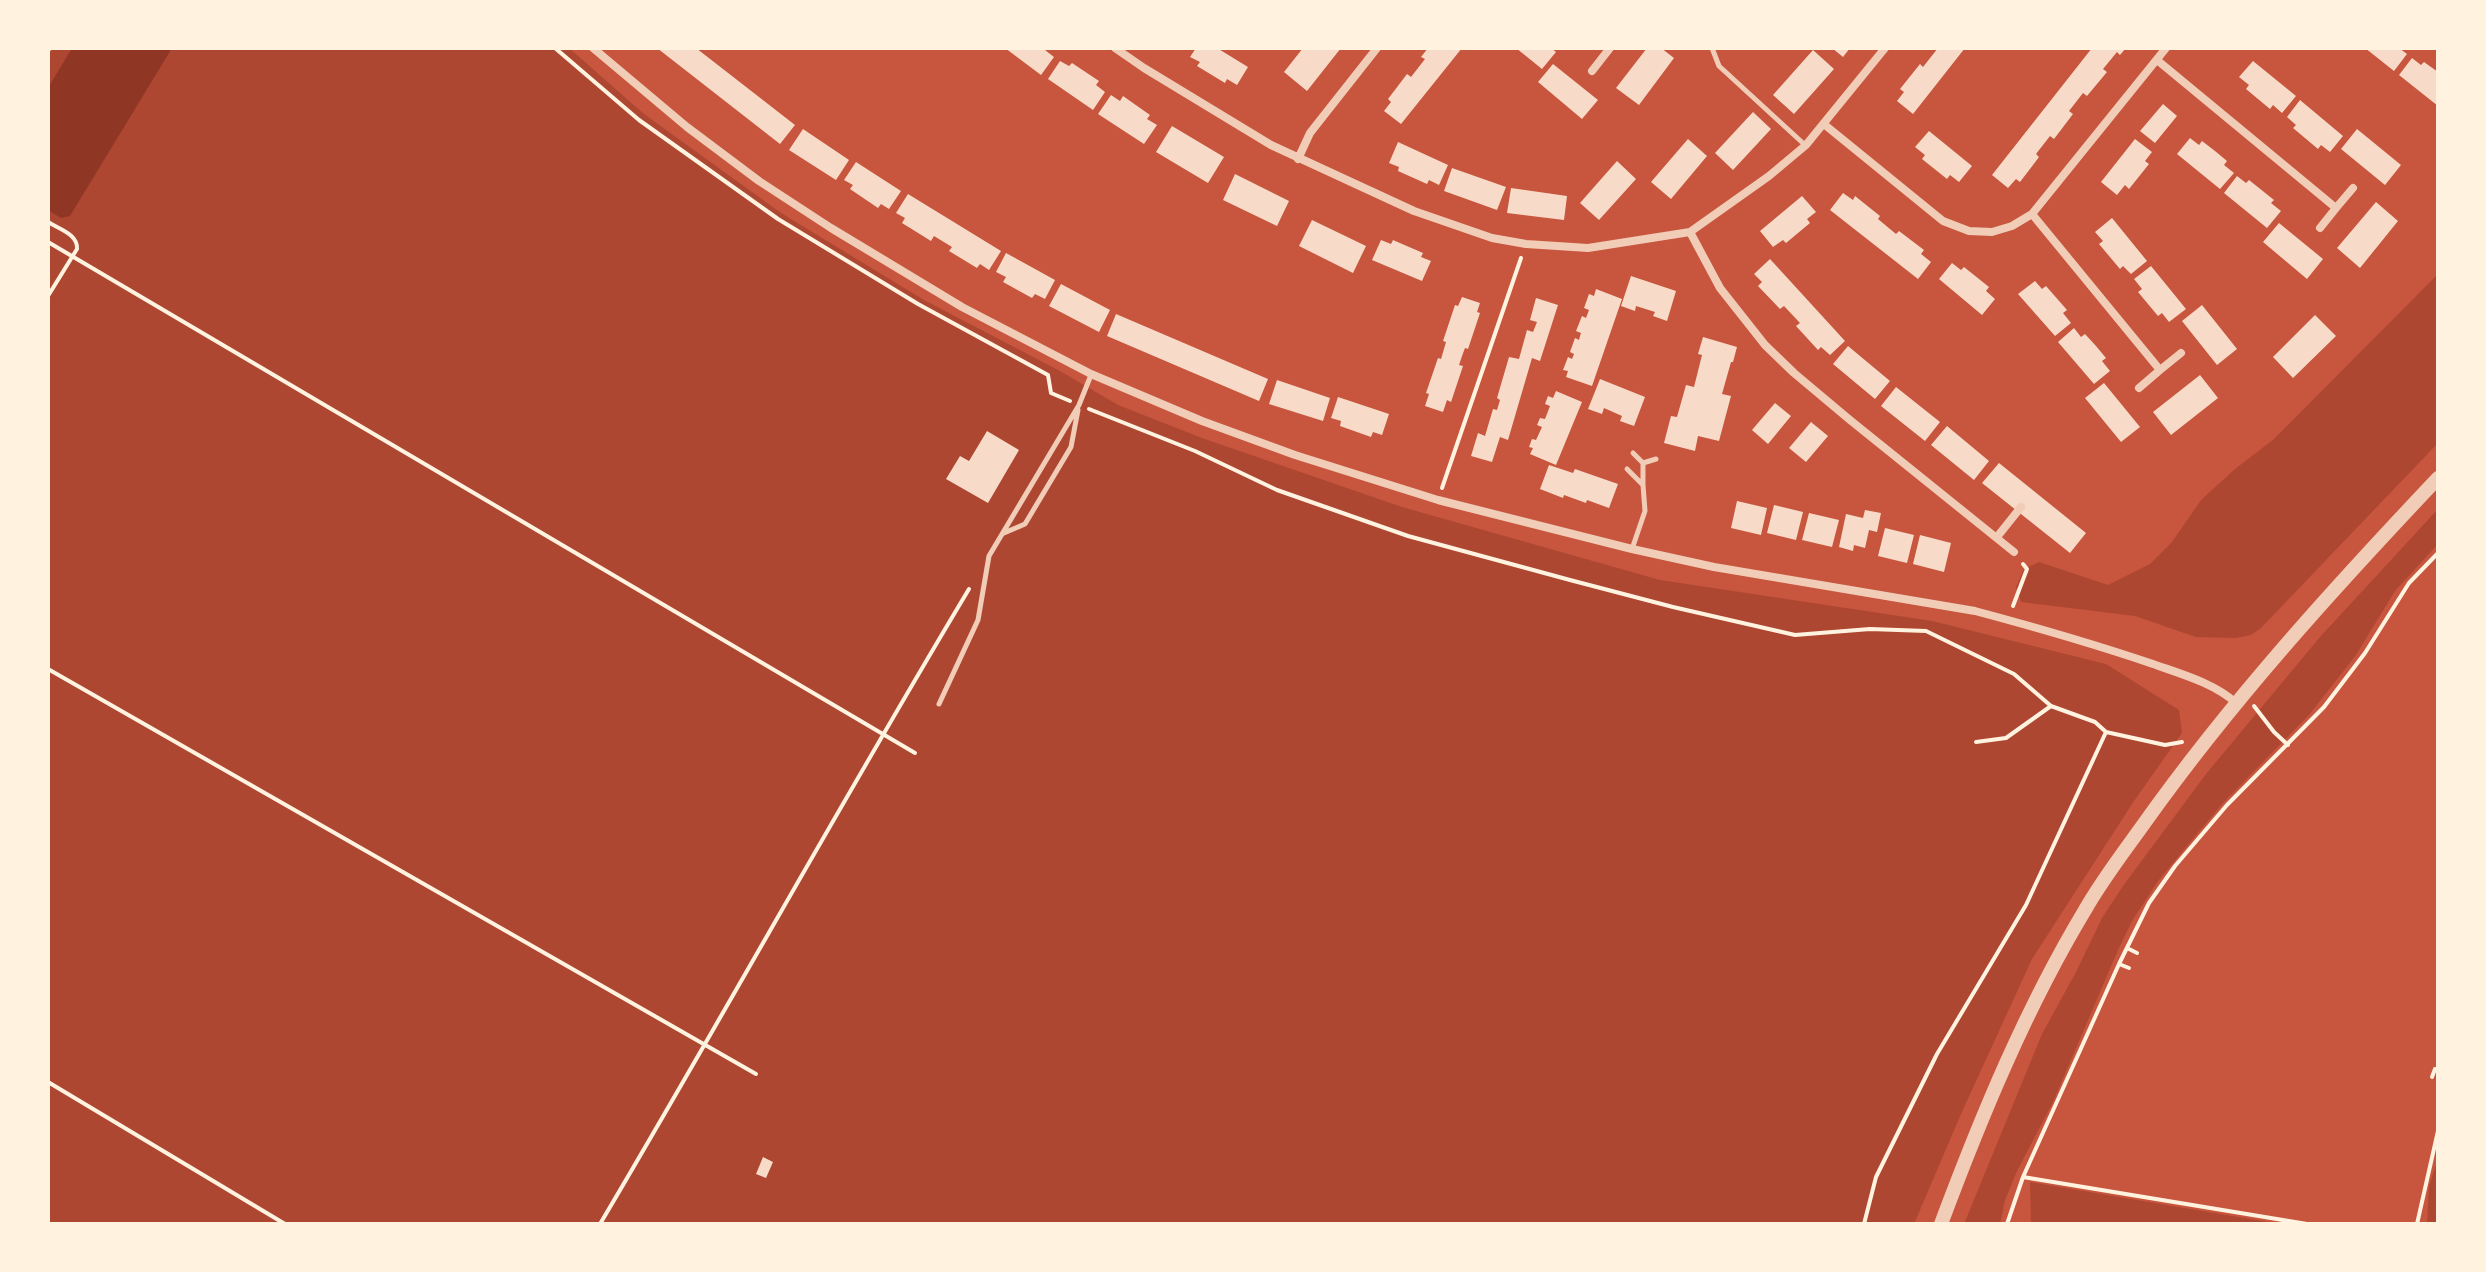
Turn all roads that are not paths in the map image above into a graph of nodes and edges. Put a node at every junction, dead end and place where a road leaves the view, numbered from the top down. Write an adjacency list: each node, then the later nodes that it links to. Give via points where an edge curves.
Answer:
1 (593, 48): 20 (street, via 759,181 962,307)
2 (1115, 48): 12 (street)
3 (1377, 48): 12 (street, via 1310,133)
4 (1610, 48): 9 (street)
5 (1712, 48): 11 (lane, via 1719,66)
6 (1885, 48): 10 (street)
7 (2166, 48): 8 (street)
8 (2157, 60): 14 (street); 15 (street)
9 (1592, 71)
10 (1825, 125): 11 (street); 15 (street, via 1943,221 1969,231 1992,232)
11 (1806, 145): 17 (street)
12 (1298, 159): 17 (street, via 1492,238 1588,248)
13 (2353, 188): 14 (street)
14 (2336, 208): 16 (street)
15 (2032, 214): 19 (street)
16 (2320, 228)
17 (1690, 232): 31 (street, via 1720,288 1765,345)
18 (2181, 353): 19 (street)
19 (2160, 370): 21 (street)
20 (1091, 374): 22 (lane); 32 (street, via 1295,455 1438,500)
21 (2139, 388)
22 (1079, 405): 30 (lane); 30 (lane, via 1071,447 1025,524)
23 (1633, 453): 25 (lane)
24 (1656, 459): 25 (lane)
25 (1643, 463): 28 (lane)
26 (1627, 469): 28 (lane)
27 (2438, 478): 34 (street)
28 (1643, 485): 32 (lane, via 1645,511)
29 (2021, 507): 31 (street)
30 (1003, 533): 35 (lane, via 989,556 978,620)
31 (1997, 537): 33 (street)
32 (1632, 549): 34 (street, via 1975,611 2087,641 2220,690)
33 (2014, 552)
34 (2236, 703): 36 (street, via 2118,860 2061,950)
35 (939, 704)
36 (1941, 1224)

